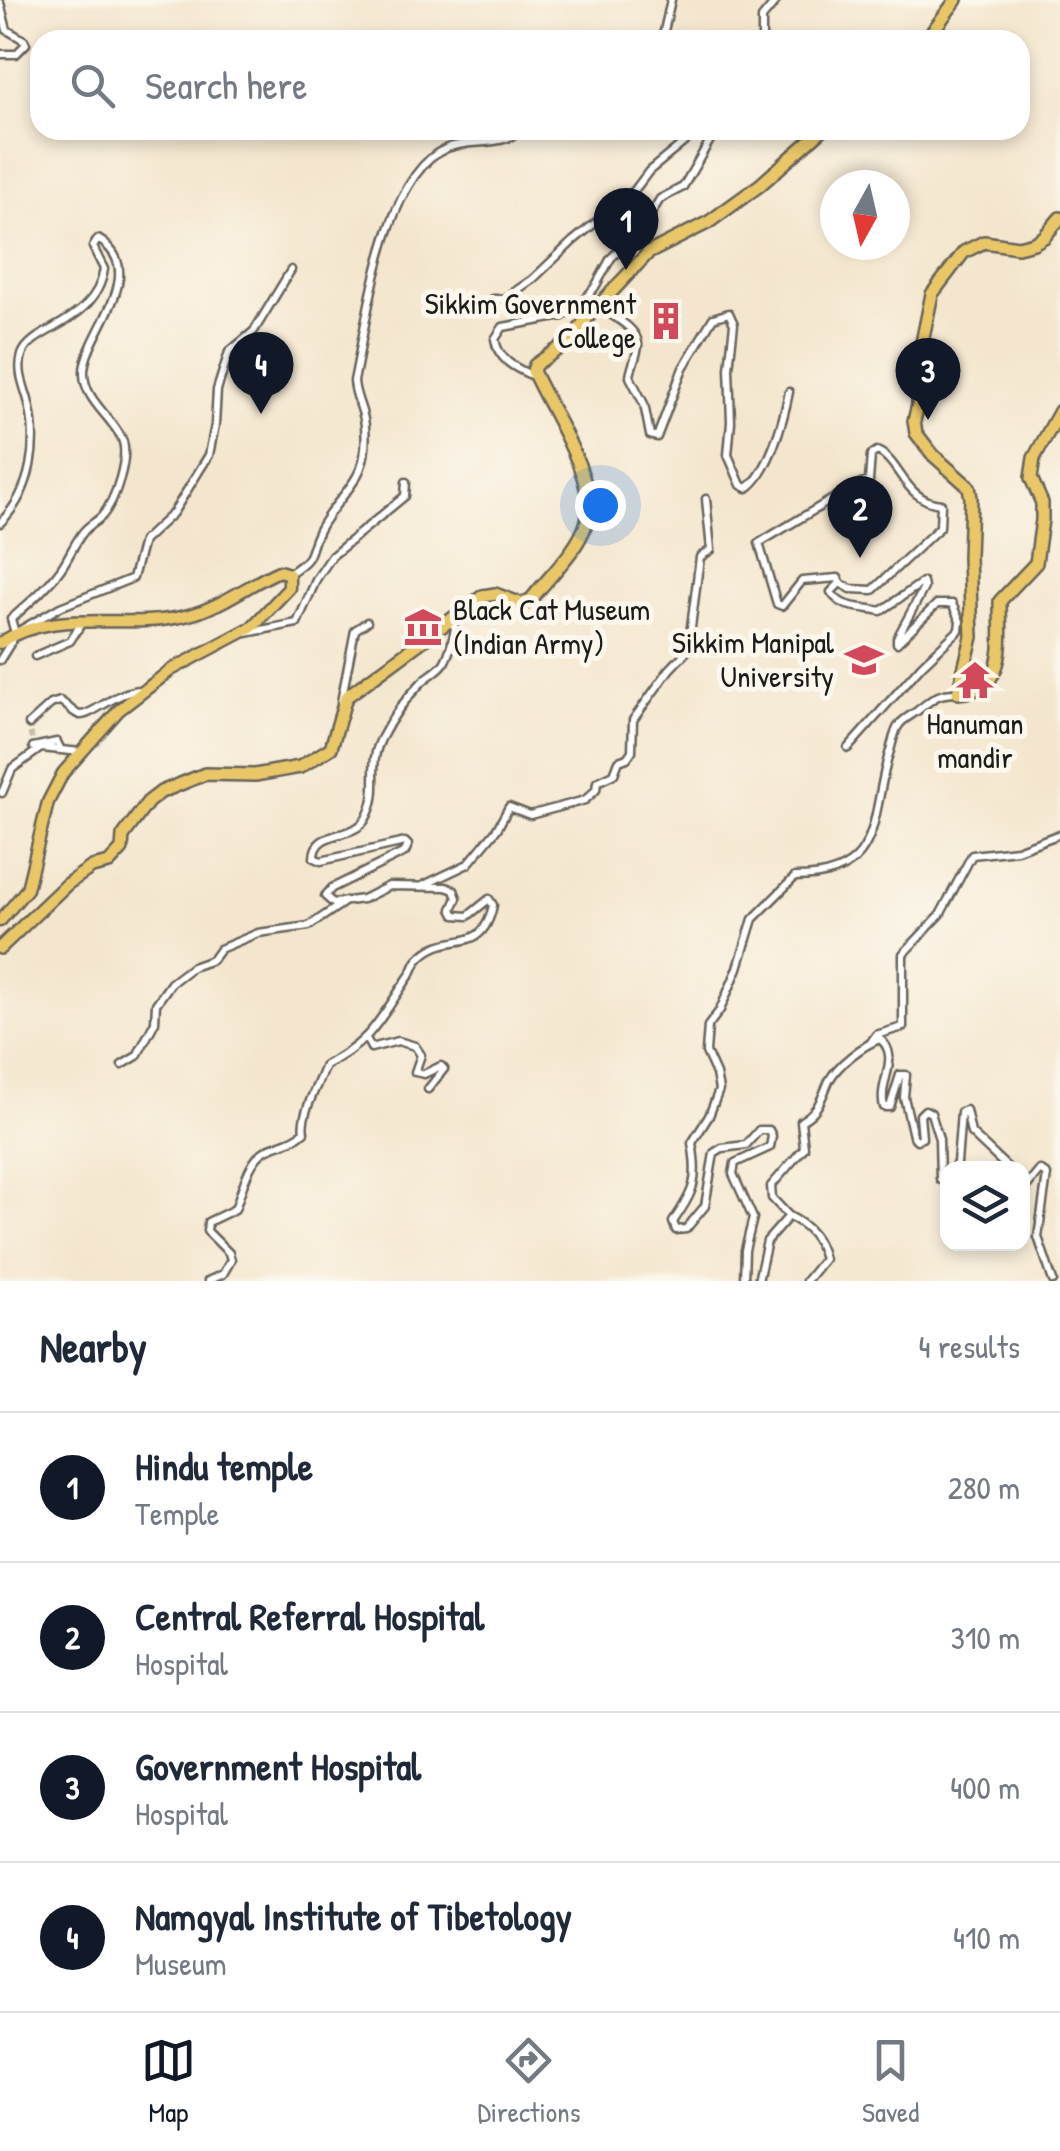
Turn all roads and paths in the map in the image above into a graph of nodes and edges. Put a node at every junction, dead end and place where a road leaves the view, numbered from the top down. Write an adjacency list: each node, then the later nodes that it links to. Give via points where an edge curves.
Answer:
1 (672, 0): 5 (street)
2 (777, 0): 6 (street, via 762,18)
3 (956, 0): 7 (highway)
4 (0, 3): 8 (street, via 8,30 26,44 16,54)
5 (664, 30)
6 (762, 30)
7 (934, 30)
8 (0, 54)
9 (500, 140): 23 (street, via 448,148 404,190 382,252 354,381 365,423 364,461 309,560)
10 (687, 140): 15 (street, via 533,279 504,300)
11 (710, 140): 17 (street, via 683,187 660,199 580,305 563,316 503,327 497,350)
12 (811, 140): 16 (highway, via 709,222 648,254)
13 (1060, 218): 25 (highway, via 1034,243 984,242 964,252 932,294 914,421 933,455 969,487)
14 (291, 270): 30 (street, via 254,331 229,352 209,455 173,513 143,541 134,578)
15 (492, 299)
16 (599, 307): 17 (highway, via 564,348 535,365); 18 (street, via 638,338 630,377 650,435 657,437 683,368 713,318 729,313 734,324 728,455 742,486 762,476)
17 (536, 378): 29 (highway, via 590,498 586,525 530,600 483,596)
18 (789, 392)
19 (1060, 411): 36 (highway, via 1034,458 1032,478 1042,503 1036,563 1000,602 996,672 976,692)
20 (406, 482): 31 (street, via 405,496 332,556 297,623)
21 (706, 499): 45 (street, via 711,550 700,558 688,650 633,720 628,758 586,800 530,816 509,806 468,864)
22 (0, 522): 30 (street, via 34,460 22,357 26,347 95,296 104,269 93,247 102,240 117,265 118,282 84,374 125,448 112,500 47,587 12,620)
23 (289, 574): 27 (main road, via 279,571 189,615); 31 (main road, via 289,588 275,604)
24 (840, 583): 24 (street, via 873,590 940,526 941,504 909,488 884,453 871,454 869,482 759,543 782,606 802,581); 26 (street, via 831,592 836,601 880,611 923,582 897,643 936,604)
25 (970, 593): 26 (street); 36 (highway, via 972,636)
26 (952, 604): 41 (street, via 959,630)
27 (84, 620): 30 (main road); 33 (street, via 70,641)
28 (367, 622): 37 (street, via 355,630)
29 (450, 622): 37 (highway, via 362,682); 46 (street, via 456,627 443,665 411,694 380,741 373,765 377,786 364,821 313,851 321,862 408,845 325,896)
30 (15, 633): 32 (main road); 34 (street)
31 (235, 635): 35 (main road)
32 (0, 643)
33 (35, 656)
34 (0, 660)
35 (145, 690): 38 (street, via 108,699 83,715 60,701); 42 (main road)
36 (958, 694): 59 (street, via 936,693 898,725 872,840 840,869 795,877 753,919 732,982 708,1026 706,1052 719,1090 692,1143 696,1181 673,1222 676,1230 686,1230 705,1206 714,1153 769,1130 770,1147 735,1163 754,1218)
37 (341, 708): 48 (highway, via 331,748 300,768 205,774 161,792 123,836 109,864 92,866 67,884)
38 (29, 724)
39 (33, 747): 40 (street, via 57,742)
40 (60, 748): 42 (street); 43 (street, via 41,748 12,769)
41 (848, 748)
42 (82, 752): 47 (main road, via 48,802 27,889)
43 (2, 793)
44 (1060, 834): 50 (street, via 1017,850 972,855 940,915 904,954 903,1027)
45 (418, 887): 46 (street, via 389,886); 49 (street, via 454,890 455,916 468,916 489,899 486,928 475,939 438,945 415,963)
46 (344, 903): 51 (street, via 309,926 258,934 192,967 156,1004 138,1056)
47 (0, 920)
48 (0, 948)
49 (367, 1039): 52 (street, via 371,1048 398,1041 415,1046 421,1055 418,1075 441,1066); 58 (street, via 325,1065 302,1121 304,1132 258,1157 235,1209 208,1222 207,1231 231,1260)
50 (870, 1043): 55 (street, via 888,1045 891,1058 884,1106 890,1107 896,1082 906,1075 904,1097 917,1140 920,1115 931,1113); 57 (street, via 835,1072 814,1114 801,1121 804,1148 771,1186 772,1198)
51 (122, 1065)
52 (428, 1089)
53 (958, 1161): 54 (street, via 966,1110 971,1133)
54 (1001, 1161)
55 (940, 1179)
56 (1030, 1182): 62 (street, via 1040,1170 1047,1175 1038,1237)
57 (789, 1216): 60 (street, via 767,1241); 61 (street, via 820,1244 824,1260)
58 (208, 1281)
59 (744, 1281)
60 (758, 1281)
61 (806, 1281)
62 (1053, 1281)

